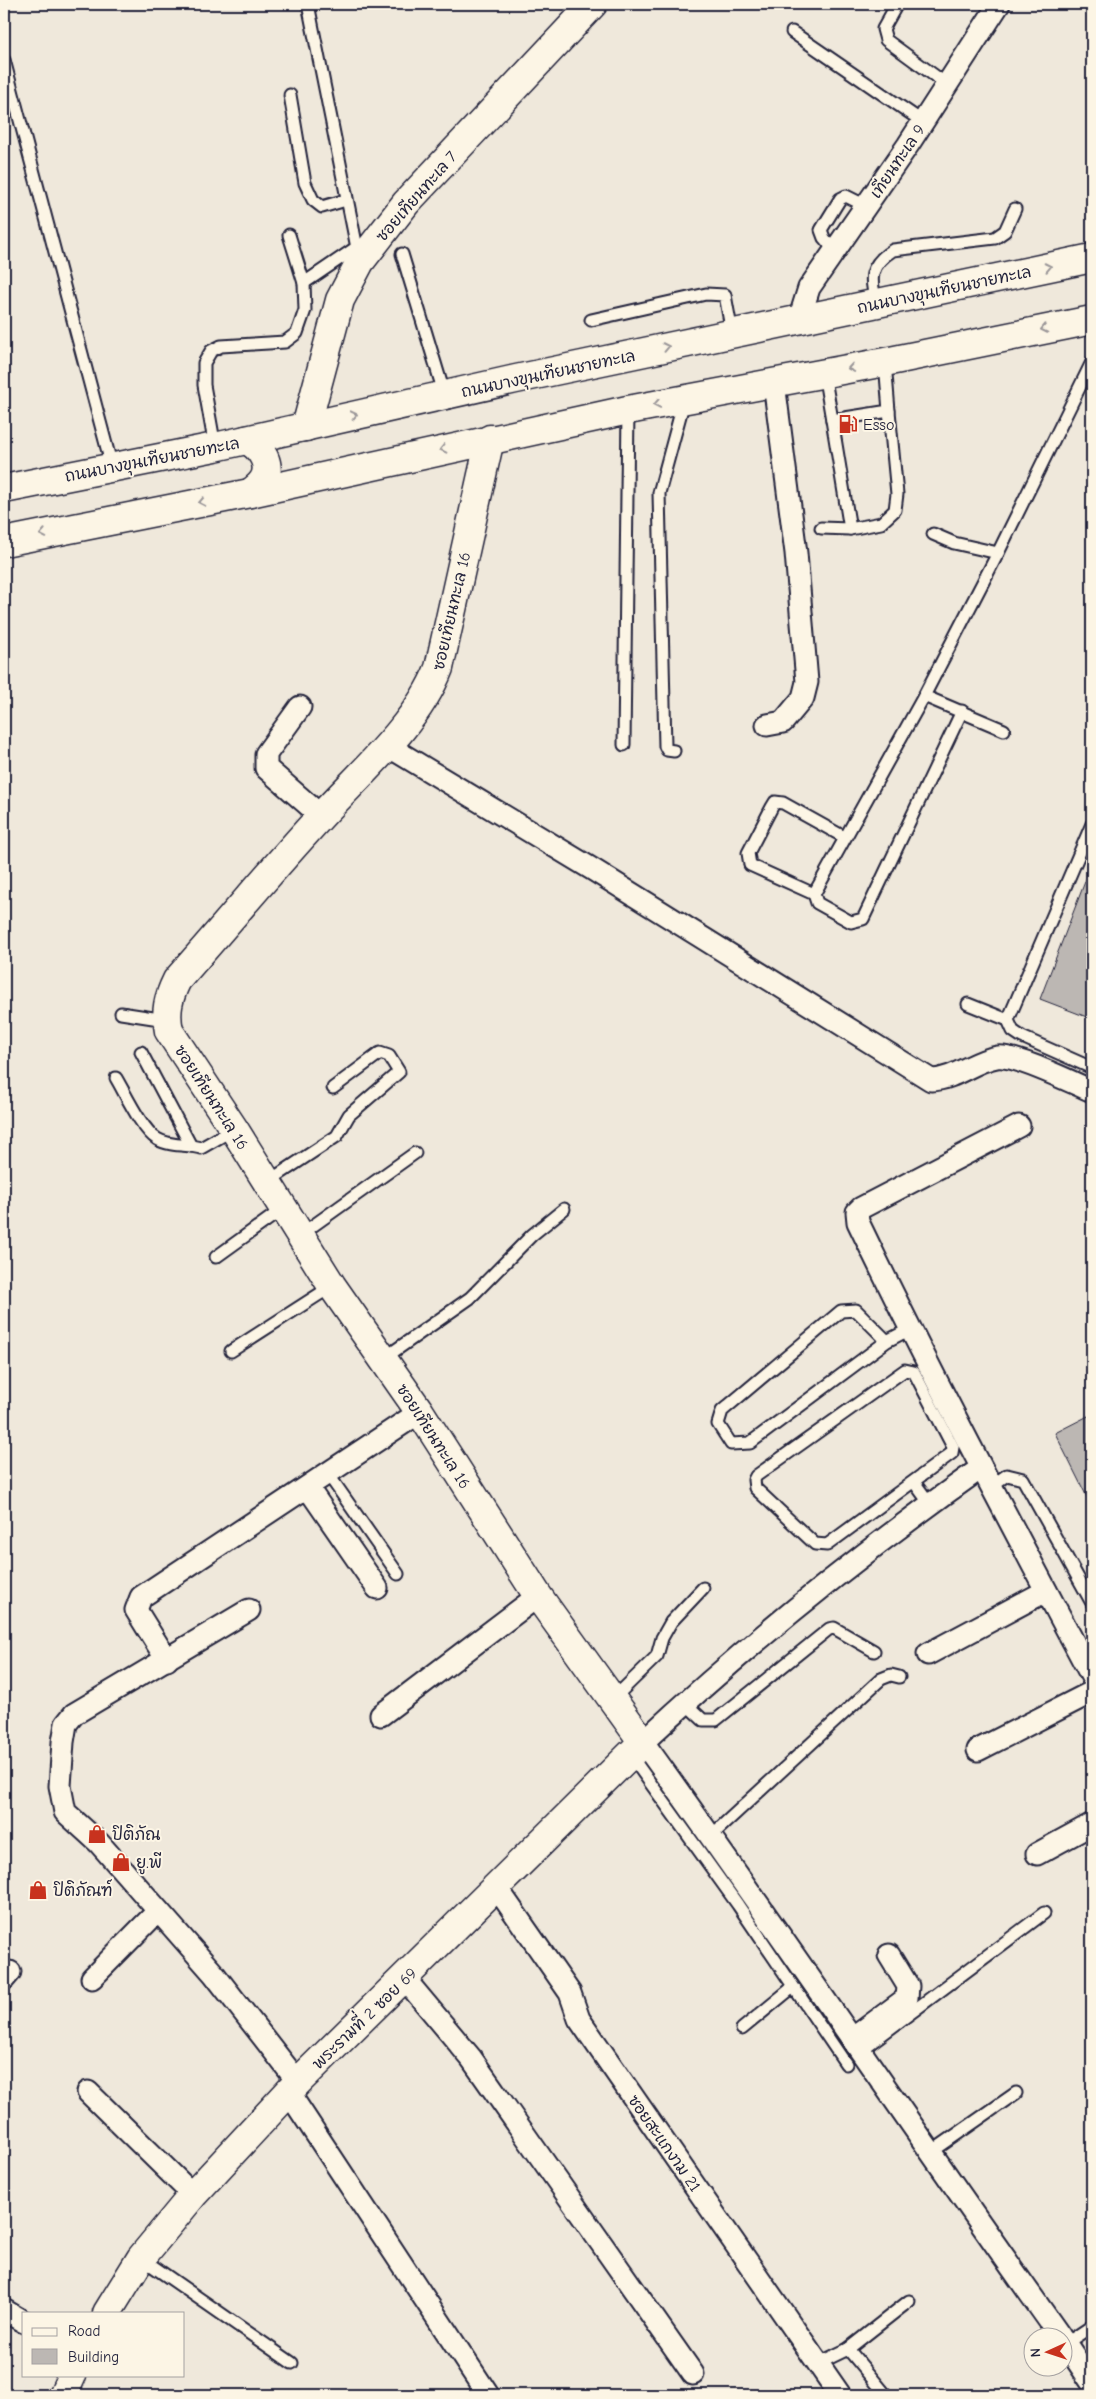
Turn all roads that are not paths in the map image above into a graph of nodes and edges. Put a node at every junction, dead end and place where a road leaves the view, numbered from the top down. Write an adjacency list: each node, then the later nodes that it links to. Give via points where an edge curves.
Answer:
1 (308, 4): 10 (lane)
2 (897, 4): 7 (lane, via 883,30 886,40)
3 (999, 4): 7 (street, เทียนทะเล 9)
4 (589, 6): 13 (street, ซอยเทียนทะเล 7)
5 (792, 32): 9 (lane)
6 (4, 60): 35 (lane)
7 (946, 84): 9 (street, เทียนทะเล 9)
8 (290, 95): 10 (lane, via 305,183 313,200 322,207)
9 (923, 122): 19 (street, เทียนทะเล 9, via 809,288)
10 (346, 200): 13 (lane)
11 (1016, 209): 17 (lane, via 1005,232 996,238 893,250 883,256 873,271 871,286)
12 (289, 234): 16 (lane)
13 (359, 254): 16 (lane); 31 (street, ซอยเทียนทะเล 7, via 340,300)
14 (402, 254): 26 (lane)
15 (1092, 258): 17 (street, ถนนบางขุนเทียนชายทะเล, one-way to 15)
16 (304, 282): 34 (lane, via 305,310 297,333 285,342 221,346 211,351 204,363 204,385)
17 (876, 304): 19 (street, ถนนบางขุนเทียนชายทะเล)
18 (591, 320): 21 (lane, via 706,294 719,294 725,296)
19 (799, 320): 21 (street, ถนนบางขุนเทียนชายทะเล)
20 (1092, 320): 22 (street, one-way to 22)
21 (732, 333): 26 (street, ถนนบางขุนเทียนชายทะเล, one-way to 21)
22 (885, 362): 24 (street, one-way to 24); 29 (lane)
23 (1092, 362): 42 (lane)
24 (824, 373): 25 (street); 30 (lane)
25 (774, 382): 27 (street); 46 (street, via 796,553 806,682 803,698 783,722)
26 (445, 396): 31 (street, ถนนบางขุนเทียนชายทะเล, one-way to 26)
27 (685, 399): 28 (street, one-way to 28); 50 (lane, via 659,493 664,746)
28 (628, 410): 32 (street); 48 (lane)
29 (889, 411): 30 (lane); 39 (lane, via 897,494 895,510 881,524)
30 (832, 420): 39 (lane)
31 (306, 427): 33 (street, ถนนบางขุนเทียนชายทะเล)
32 (490, 439): 37 (street, one-way to 37); 49 (street, ซอยเทียนทะเล 16, via 439,668 433,684)
33 (246, 440): 34 (street, ถนนบางขุนเทียนชายทะเล); 37 (street, via 259,449 267,474)
34 (215, 447): 35 (street, ถนนบางขุนเทียนชายทะเล)
35 (112, 467): 36 (street, ถนนบางขุนเทียนชายทะเล)
36 (4, 487)
37 (250, 493): 41 (street, one-way to 41)
38 (821, 528): 39 (lane)
39 (850, 530)
40 (933, 534): 42 (lane, via 954,543)
41 (4, 542)
42 (998, 553): 43 (lane)
43 (924, 696): 45 (lane); 53 (lane)
44 (300, 707): 51 (street, via 266,754 266,768)
45 (962, 711): 47 (lane); 54 (lane, via 862,919 851,922 817,903)
46 (767, 725)
47 (1004, 730)
48 (624, 745)
49 (388, 746): 51 (street, ซอยเทียนทะเล 16); 63 (street, via 931,1080 947,1078 998,1057 1018,1060)
50 (674, 751)
51 (321, 816): 57 (street, ซอยเทียนทะเล 16, via 177,980 167,1005)
52 (1092, 824): 58 (lane)
53 (844, 838): 54 (lane); 54 (lane, via 778,801 768,815 748,853 750,865)
54 (814, 894)
55 (968, 1004): 58 (lane)
56 (120, 1013): 57 (lane)
57 (166, 1020): 65 (street, ซอยเทียนทะเล 16, via 169,1031)
58 (1008, 1020): 60 (lane, via 1022,1038)
59 (141, 1052): 66 (lane)
60 (1092, 1068)
61 (116, 1078): 66 (lane, via 155,1138)
62 (333, 1088): 68 (lane, via 380,1053 389,1056 399,1072 349,1114 337,1136)
63 (1092, 1090)
64 (1019, 1126): 74 (street, via 857,1212 858,1222)
65 (234, 1129): 66 (lane, via 201,1148); 68 (street, ซอยเทียนทะเล 16)
66 (191, 1146)
67 (415, 1153): 71 (lane)
68 (266, 1183): 69 (street, ซอยเทียนทะเล 16)
69 (284, 1208): 71 (street, ซอยเทียนทะเล 16); 72 (lane)
70 (564, 1209): 77 (lane, via 532,1235 470,1298)
71 (300, 1235): 73 (street, ซอยเทียนทะเล 16)
72 (216, 1257)
73 (332, 1286): 76 (lane); 77 (street, ซอยเทียนทะเล 16)
74 (910, 1329): 75 (lane); 79 (street)
75 (887, 1342): 75 (lane, via 856,1310 841,1310 722,1411 718,1424 731,1444 750,1443)
76 (231, 1351)
77 (384, 1359): 78 (street, ซอยเทียนทะเล 16)
78 (420, 1412): 80 (street); 89 (street, ซอยเทียนทะเล 16)
79 (980, 1468): 82 (street); 84 (street)
80 (328, 1474): 83 (street); 85 (lane)
81 (914, 1482): 81 (lane, via 953,1450 914,1372 905,1370 754,1480 759,1492 815,1544 822,1545 827,1545); 84 (lane)
82 (991, 1486): 88 (street); 90 (lane, via 1008,1475 1024,1479)
83 (308, 1488): 86 (street); 94 (street, via 141,1597 136,1610)
84 (930, 1504): 99 (street, via 811,1596)
85 (398, 1574)
86 (377, 1588)
87 (703, 1588): 98 (lane, via 671,1622 657,1656)
88 (1046, 1591): 93 (street); 96 (street)
89 (538, 1596): 98 (street, ซอยเทียนทะเล 16); 100 (street)
90 (1092, 1603)
91 (249, 1610): 94 (street)
92 (874, 1651): 99 (lane, via 829,1628 716,1720 703,1720)
93 (928, 1654)
94 (167, 1660): 107 (street, via 74,1714 66,1724 60,1786 65,1812 99,1843)
95 (899, 1677): 104 (lane, via 891,1675 881,1679)
96 (1092, 1677)
97 (1092, 1692): 102 (street)
98 (612, 1700): 101 (street, ซอยเทียนทะเล 16)
99 (685, 1703): 101 (street)
100 (381, 1715)
101 (637, 1749): 104 (street); 106 (street, พระรามที่ 2 ซอย 69); 112 (lane)
102 (978, 1750)
103 (1092, 1824): 105 (street)
104 (712, 1836): 114 (street)
105 (1038, 1854)
106 (497, 1888): 111 (street, พระรามที่ 2 ซอย 69); 131 (street, ซอยสะแกงาม 21, via 570,1993 579,2019)
107 (158, 1911): 110 (street); 115 (street, via 214,1974)
108 (1044, 1913): 114 (lane)
109 (889, 1955): 114 (street, via 908,1986 907,1998)
110 (92, 1978)
111 (404, 1978): 115 (street, พระรามที่ 2 ซอย 69); 132 (street, via 471,2058)
112 (793, 1987): 113 (lane); 114 (lane)
113 (742, 2029)
114 (853, 2051): 118 (street)
115 (293, 2087): 119 (street, พระรามที่ 2 ซอย 69); 136 (street)
116 (88, 2092): 119 (street)
117 (1016, 2093): 118 (lane)
118 (930, 2153): 125 (street)
119 (193, 2195): 120 (street, พระรามที่ 2 ซอย 69)
120 (141, 2258): 123 (street, พระรามที่ 2 ซอย 69); 130 (lane)
121 (909, 2301): 128 (lane)
122 (4, 2310): 124 (street)
123 (108, 2312)
124 (22, 2321)
125 (1053, 2326)
126 (1092, 2326): 127 (lane)
127 (1074, 2335)
128 (848, 2350): 131 (lane); 138 (lane)
129 (1074, 2356): 134 (street)
130 (292, 2362)
131 (817, 2364): 137 (street, ซอยสะแกงาม 21)
132 (693, 2374)
133 (72, 2376): 135 (street)
134 (1092, 2383)
135 (63, 2395)
136 (488, 2395)
137 (840, 2395)
138 (886, 2395)

